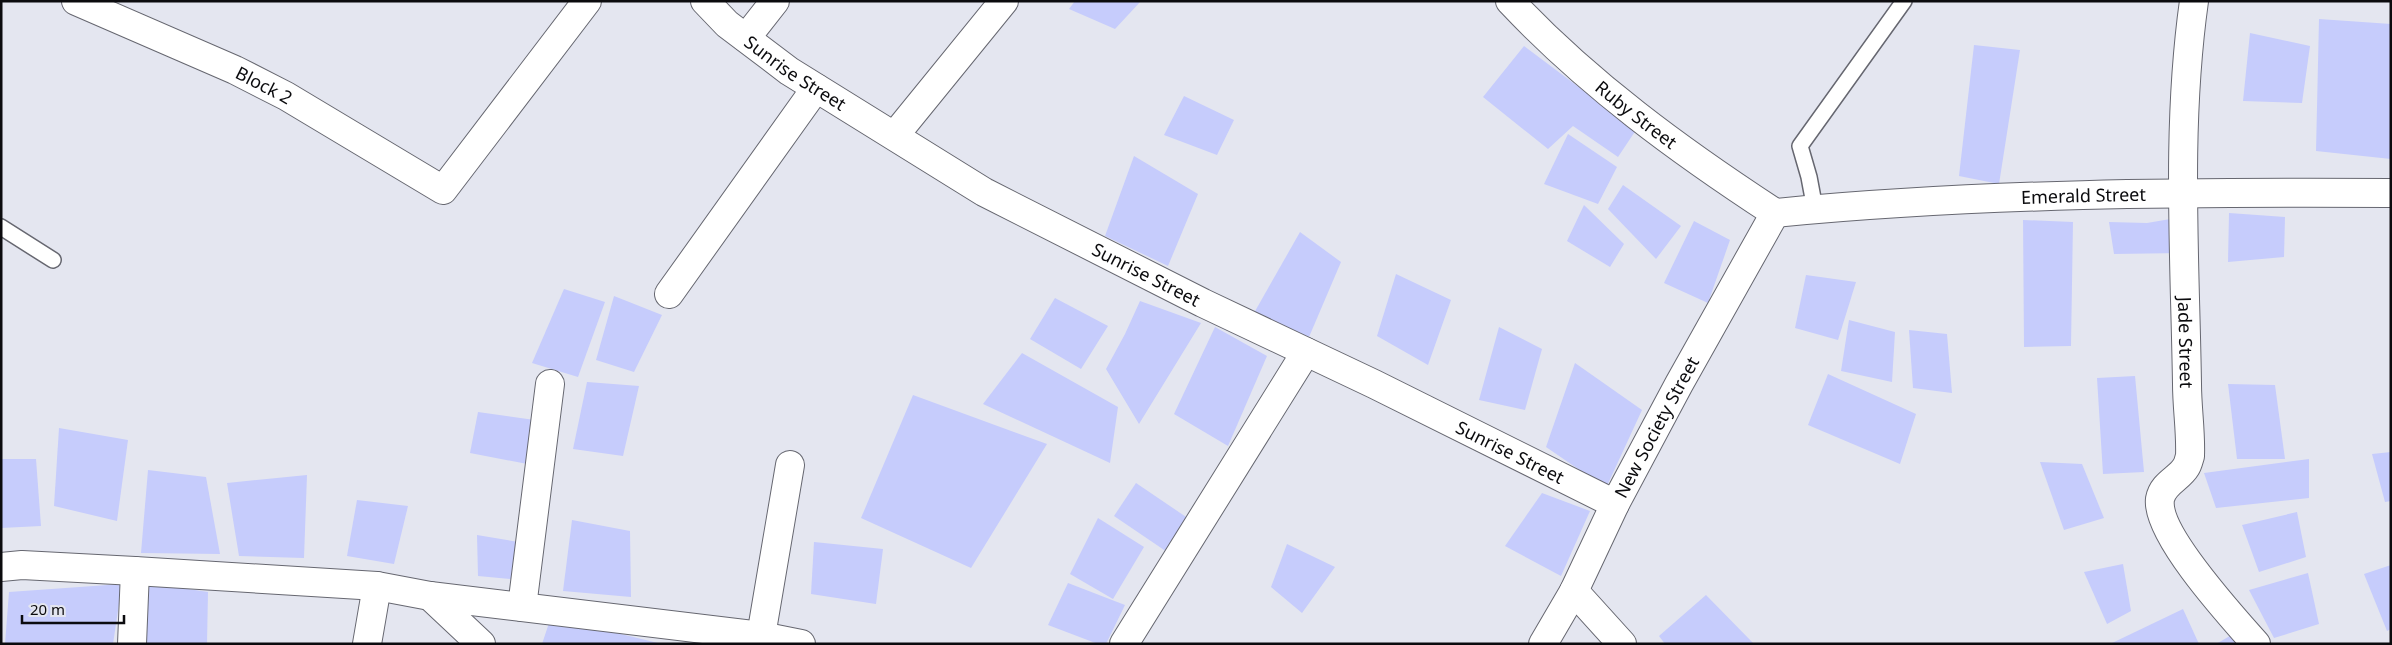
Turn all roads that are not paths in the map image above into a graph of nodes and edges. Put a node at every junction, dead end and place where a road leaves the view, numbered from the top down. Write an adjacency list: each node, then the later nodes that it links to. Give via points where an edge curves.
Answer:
1 (76, 1): 2 (street, Block 2, via 261,83 443,190)
2 (587, 1)
3 (704, 1): 9 (street, Sunrise Street, via 726,24)
4 (775, 1): 9 (street)
5 (1004, 1): 11 (street)
6 (1510, 1): 15 (street, Ruby Street, via 1535,28 1629,111 1710,171)
7 (1904, 1): 14 (lane, via 1800,146)
8 (2194, 1): 12 (street, Jade Street, via 2188,40)
9 (746, 38): 10 (street, Sunrise Street)
10 (816, 88): 11 (street, Sunrise Street); 18 (street)
11 (895, 135): 19 (street, Sunrise Street, via 984,192)
12 (2183, 192): 13 (street, Emerald Street); 14 (street, Emerald Street, via 1919,200); 37 (street, Jade Street, via 2190,456 2186,467 2165,487 2160,500 2170,531 2203,583)
13 (2391, 193)
14 (1815, 209): 15 (street, Emerald Street)
15 (1776, 213): 22 (street, New Society Street)
16 (1, 226): 17 (lane)
17 (53, 260)
18 (669, 294)
19 (1306, 352): 22 (street, Sunrise Street); 34 (street)
20 (550, 384): 28 (street)
21 (790, 464): 29 (street)
22 (1615, 504): 26 (street, New Society Street)
23 (1, 567): 24 (street, via 22,565)
24 (135, 571): 25 (street); 30 (street)
25 (376, 586): 27 (street); 31 (street)
26 (1574, 591): 35 (street, New Society Street); 36 (street)
27 (430, 596): 28 (street); 32 (street)
28 (522, 607): 29 (street)
29 (761, 636): 33 (street)
30 (132, 644)
31 (367, 644)
32 (481, 644)
33 (801, 644)
34 (1124, 644)
35 (1543, 644)
36 (1622, 644)
37 (2256, 644)

